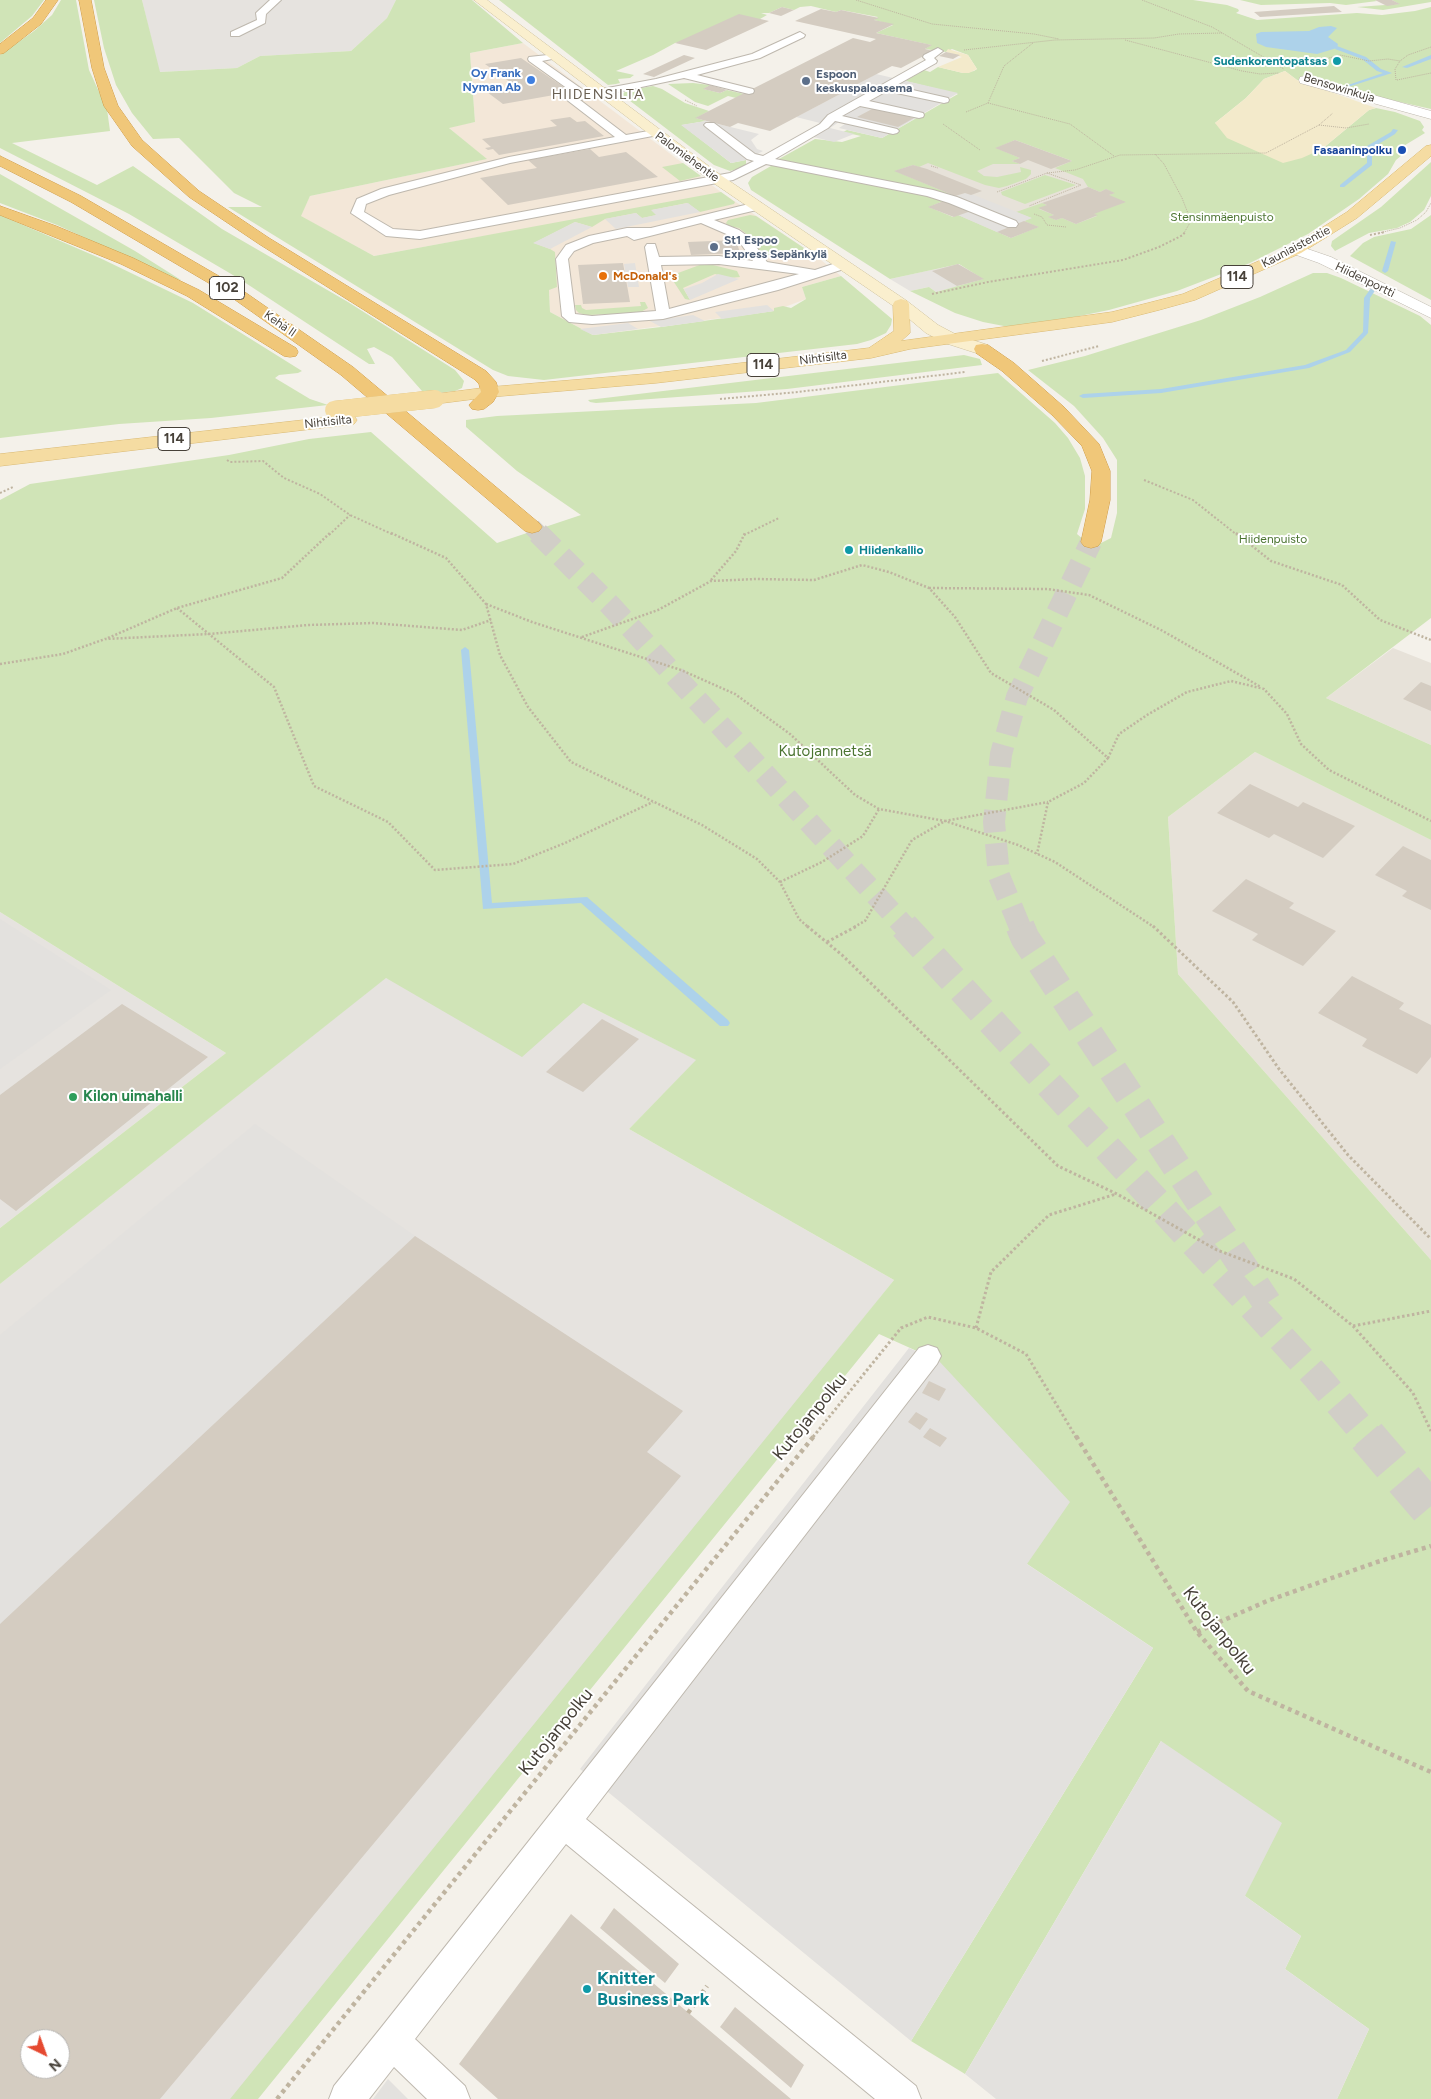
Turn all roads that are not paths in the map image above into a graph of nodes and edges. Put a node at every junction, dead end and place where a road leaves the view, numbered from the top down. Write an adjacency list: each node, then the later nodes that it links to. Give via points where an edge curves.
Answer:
1 (52, 0): 7 (highway, via 37,22)
2 (85, 0): 48 (highway, via 98,68 111,106 137,143 194,194 480,375)
3 (276, 0): 5 (lane, via 261,13 262,21)
4 (480, 0): 9 (street, Palomiehentie)
5 (235, 34)
6 (800, 35): 10 (lane, via 756,56)
7 (0, 50)
8 (938, 51): 12 (lane, via 928,57 932,61)
9 (553, 56): 14 (street, Palomiehentie); 15 (lane, via 533,59)
10 (683, 75): 13 (lane); 14 (lane)
11 (1305, 80): 19 (street, Bensowinkuja)
12 (885, 87): 16 (lane); 17 (lane)
13 (749, 91)
14 (601, 93): 15 (lane); 23 (street, Palomiehentie)
15 (584, 96): 24 (lane, via 571,98)
16 (944, 100)
17 (859, 102): 18 (lane); 20 (lane)
18 (919, 115)
19 (1431, 115)
20 (832, 117): 22 (lane); 27 (lane, via 824,126)
21 (710, 125): 27 (lane, via 751,157)
22 (893, 131)
23 (654, 132): 24 (lane); 28 (street, Palomiehentie)
24 (623, 138): 28 (lane, via 509,160 385,192 361,202 357,213 390,232 420,235)
25 (1431, 149): 34 (main road, Kauniaistentie / 114, via 1352,215)
26 (0, 160): 52 (highway, Kehä II / 102, via 84,204 230,289 348,370)
27 (765, 160): 28 (lane, via 743,172); 32 (lane, via 929,194)
28 (717, 179): 29 (street, Palomiehentie)
29 (757, 206): 31 (lane); 37 (street, Palomiehentie)
30 (0, 210): 45 (highway, via 51,229 193,293)
31 (701, 219): 33 (lane); 36 (lane, via 746,241)
32 (1012, 224)
33 (647, 231): 35 (lane); 41 (lane, via 589,240 570,248 562,258 569,316 592,320)
34 (1296, 250): 40 (street, Hiidenportti, via 1325,260); 43 (main road, Kauniaistentie / 114, via 1189,297 1112,317 1062,335)
35 (654, 261): 36 (lane, via 719,260); 41 (lane)
36 (762, 265): 38 (lane)
37 (842, 265): 38 (lane); 39 (street, Palomiehentie)
38 (819, 273): 41 (lane)
39 (900, 304): 42 (street, Palomiehentie); 43 (street, Palomiehentie, via 960,327); 44 (main road, via 902,332)
40 (1431, 313)
41 (664, 316)
42 (951, 340): 43 (street, Palomiehentie); 44 (main road, Nihtisilta / 114, via 910,344)
43 (978, 343): 44 (main road, Nihtisilta / 114, via 917,354); 56 (highway, via 1058,411 1090,444 1101,471 1100,500)
44 (871, 353): 47 (main road, Nihtisilta / 114)
45 (304, 362)
46 (319, 371): 52 (highway)
47 (656, 378): 48 (main road, Nihtisilta / 114); 50 (main road, Nihtisilta / 114)
48 (490, 392): 49 (main road, Nihtisilta / 114); 50 (highway)
49 (442, 404): 50 (main road, Nihtisilta / 114); 51 (main road, Nihtisilta / 114)
50 (478, 406)
51 (341, 415): 53 (main road, Nihtisilta / 114); 54 (main road, Nihtisilta / 114)
52 (436, 444): 55 (highway, Kehä II / 102)
53 (0, 446)
54 (0, 460)
55 (532, 527)
56 (1091, 542)
57 (928, 1356): 58 (lane)
58 (565, 1822): 59 (lane); 62 (lane)
59 (392, 2041): 60 (lane); 61 (lane)
60 (347, 2099)
61 (452, 2099)
62 (903, 2099)

